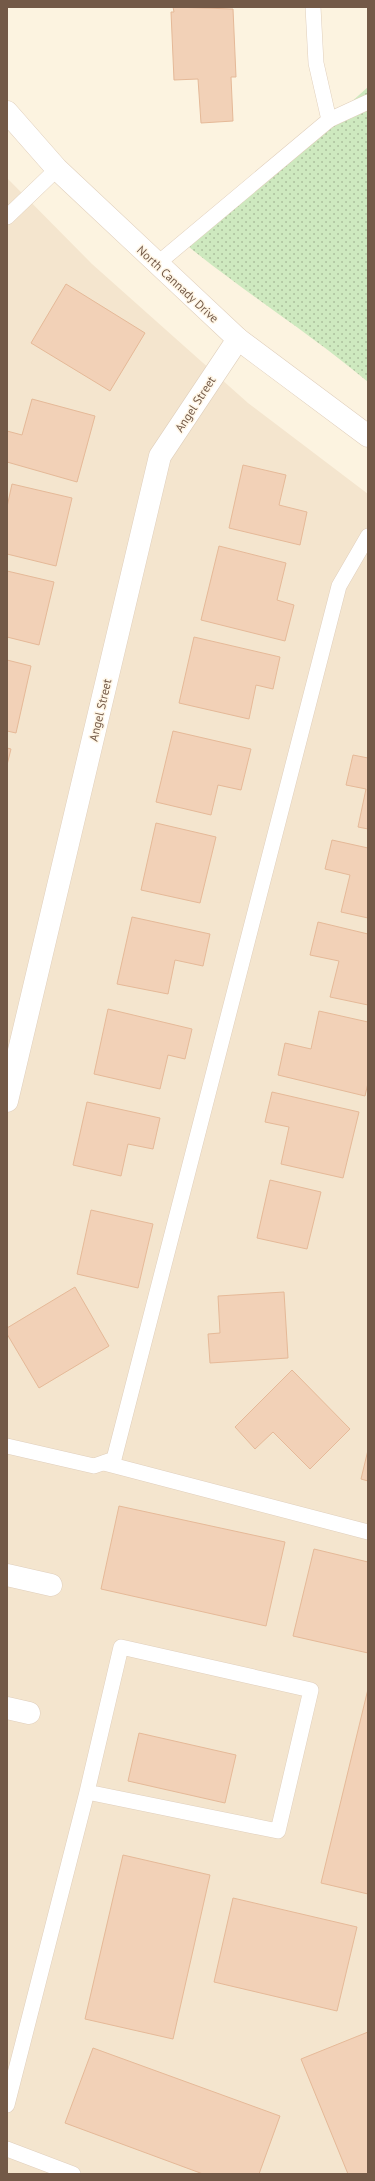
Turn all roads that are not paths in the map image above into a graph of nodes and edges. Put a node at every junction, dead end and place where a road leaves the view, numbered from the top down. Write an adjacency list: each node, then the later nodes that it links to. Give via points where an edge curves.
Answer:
1 (313, 7): 4 (lane, via 316,63)
2 (368, 102): 4 (lane)
3 (7, 112): 5 (street, North Cannady Drive)
4 (329, 120): 7 (lane)
5 (57, 169): 6 (lane); 7 (street, North Cannady Drive)
6 (7, 217)
7 (157, 264): 8 (street, North Cannady Drive)
8 (238, 339): 9 (street, North Cannady Drive); 11 (street, Angel Street, via 160,456)
9 (368, 436)
10 (368, 536): 13 (lane, via 339,586 114,1459)
11 (7, 1101)
12 (7, 1446): 13 (lane, via 94,1466)
13 (104, 1463): 14 (lane)
14 (368, 1532)
15 (7, 1575): 16 (street)
16 (51, 1585)
17 (7, 1708): 18 (street)
18 (29, 1713)
19 (86, 1792): 19 (lane, via 121,1647 310,1690 278,1831); 20 (lane)
20 (7, 2105)
21 (7, 2149): 22 (lane)
22 (73, 2174)

